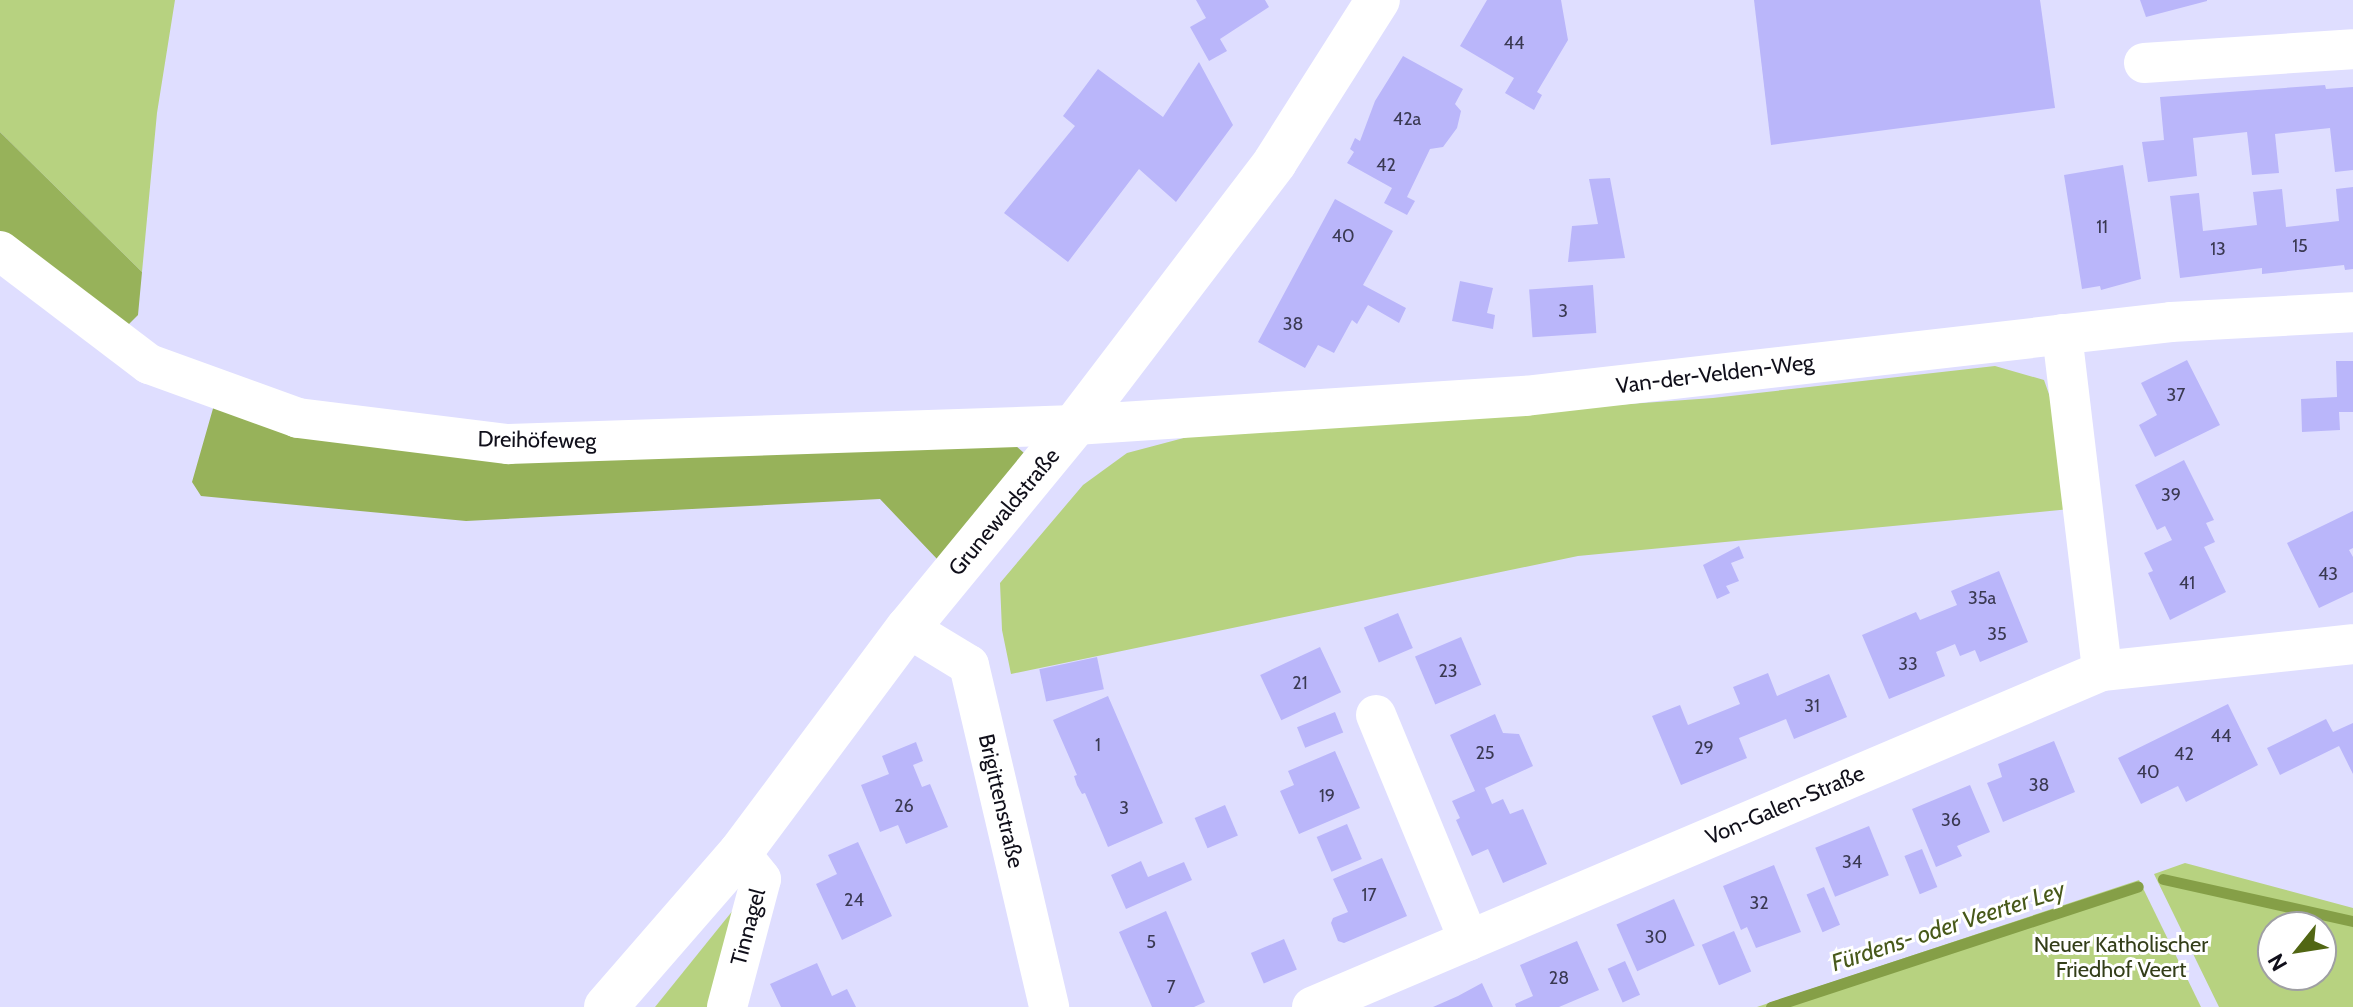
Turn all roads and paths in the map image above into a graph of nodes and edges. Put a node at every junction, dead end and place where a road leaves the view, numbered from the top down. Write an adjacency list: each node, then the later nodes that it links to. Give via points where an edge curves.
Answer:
1 (1378, 0): 7 (street, Grunewaldstraße, via 1275,162)
2 (2353, 49): 3 (street)
3 (2144, 63)
4 (0, 251): 7 (street, Dreihöfeweg, via 149,364 298,418 508,444)
5 (2353, 312): 6 (street, Van-der-Velden-Weg, via 2239,316)
6 (2062, 334): 7 (street, Van-der-Velden-Weg, via 1526,396); 10 (street)
7 (1075, 425): 8 (street, Grunewaldstraße)
8 (908, 628): 12 (street, Grunewaldstraße); 16 (street, Brigittenstraße, via 969,665)
9 (2353, 644): 10 (street, Von-Galen-Straße)
10 (2102, 671): 13 (street, Von-Galen-Straße)
11 (1376, 715): 13 (street)
12 (740, 853): 14 (street, Grunewaldstraße); 15 (street, Tinnagel, via 761,879)
13 (1469, 941): 17 (street, Von-Galen-Straße)
14 (606, 1007)
15 (727, 1007)
16 (1049, 1007)
17 (1312, 1007)

